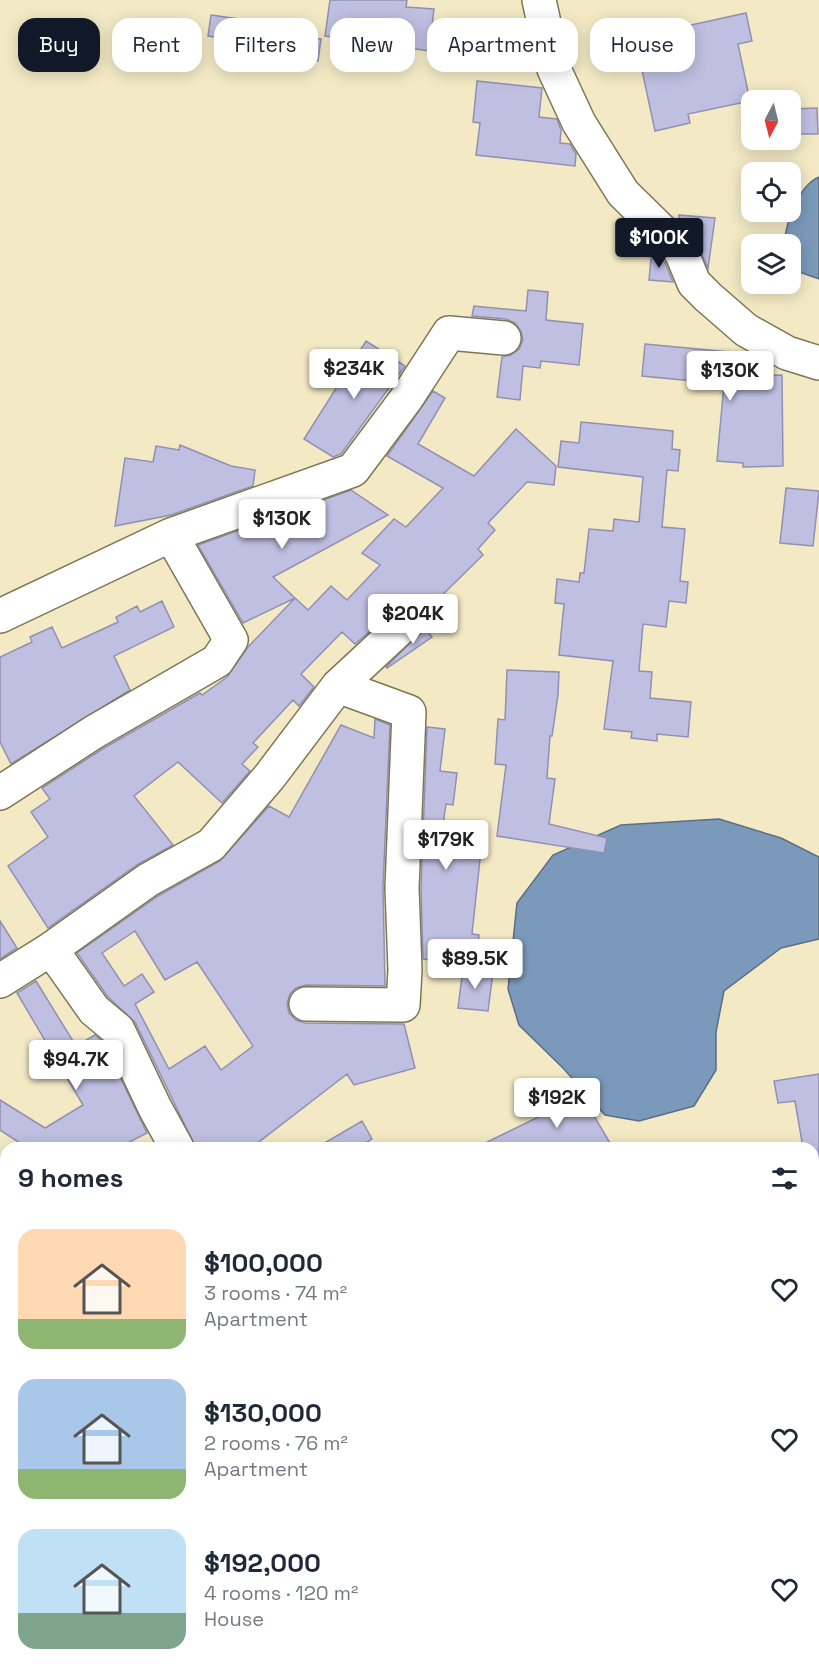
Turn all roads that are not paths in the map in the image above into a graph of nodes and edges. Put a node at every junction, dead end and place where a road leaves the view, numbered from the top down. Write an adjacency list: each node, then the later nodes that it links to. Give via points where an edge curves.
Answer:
1 (539, 0): 3 (street, via 554,69 579,123 623,194 675,244 694,283 746,330 787,353)
2 (504, 338): 4 (street, via 449,333 354,470)
3 (819, 363)
4 (171, 535): 5 (street); 8 (street, via 231,640 217,662 94,732)
5 (0, 616)
6 (408, 621): 7 (street)
7 (338, 686): 9 (street, via 211,846 148,880); 11 (street, via 409,712 402,888 403,1005)
8 (0, 793)
9 (51, 949): 10 (street); 12 (street, via 94,1010 118,1030)
10 (0, 981)
11 (306, 1004)
12 (174, 1142)

